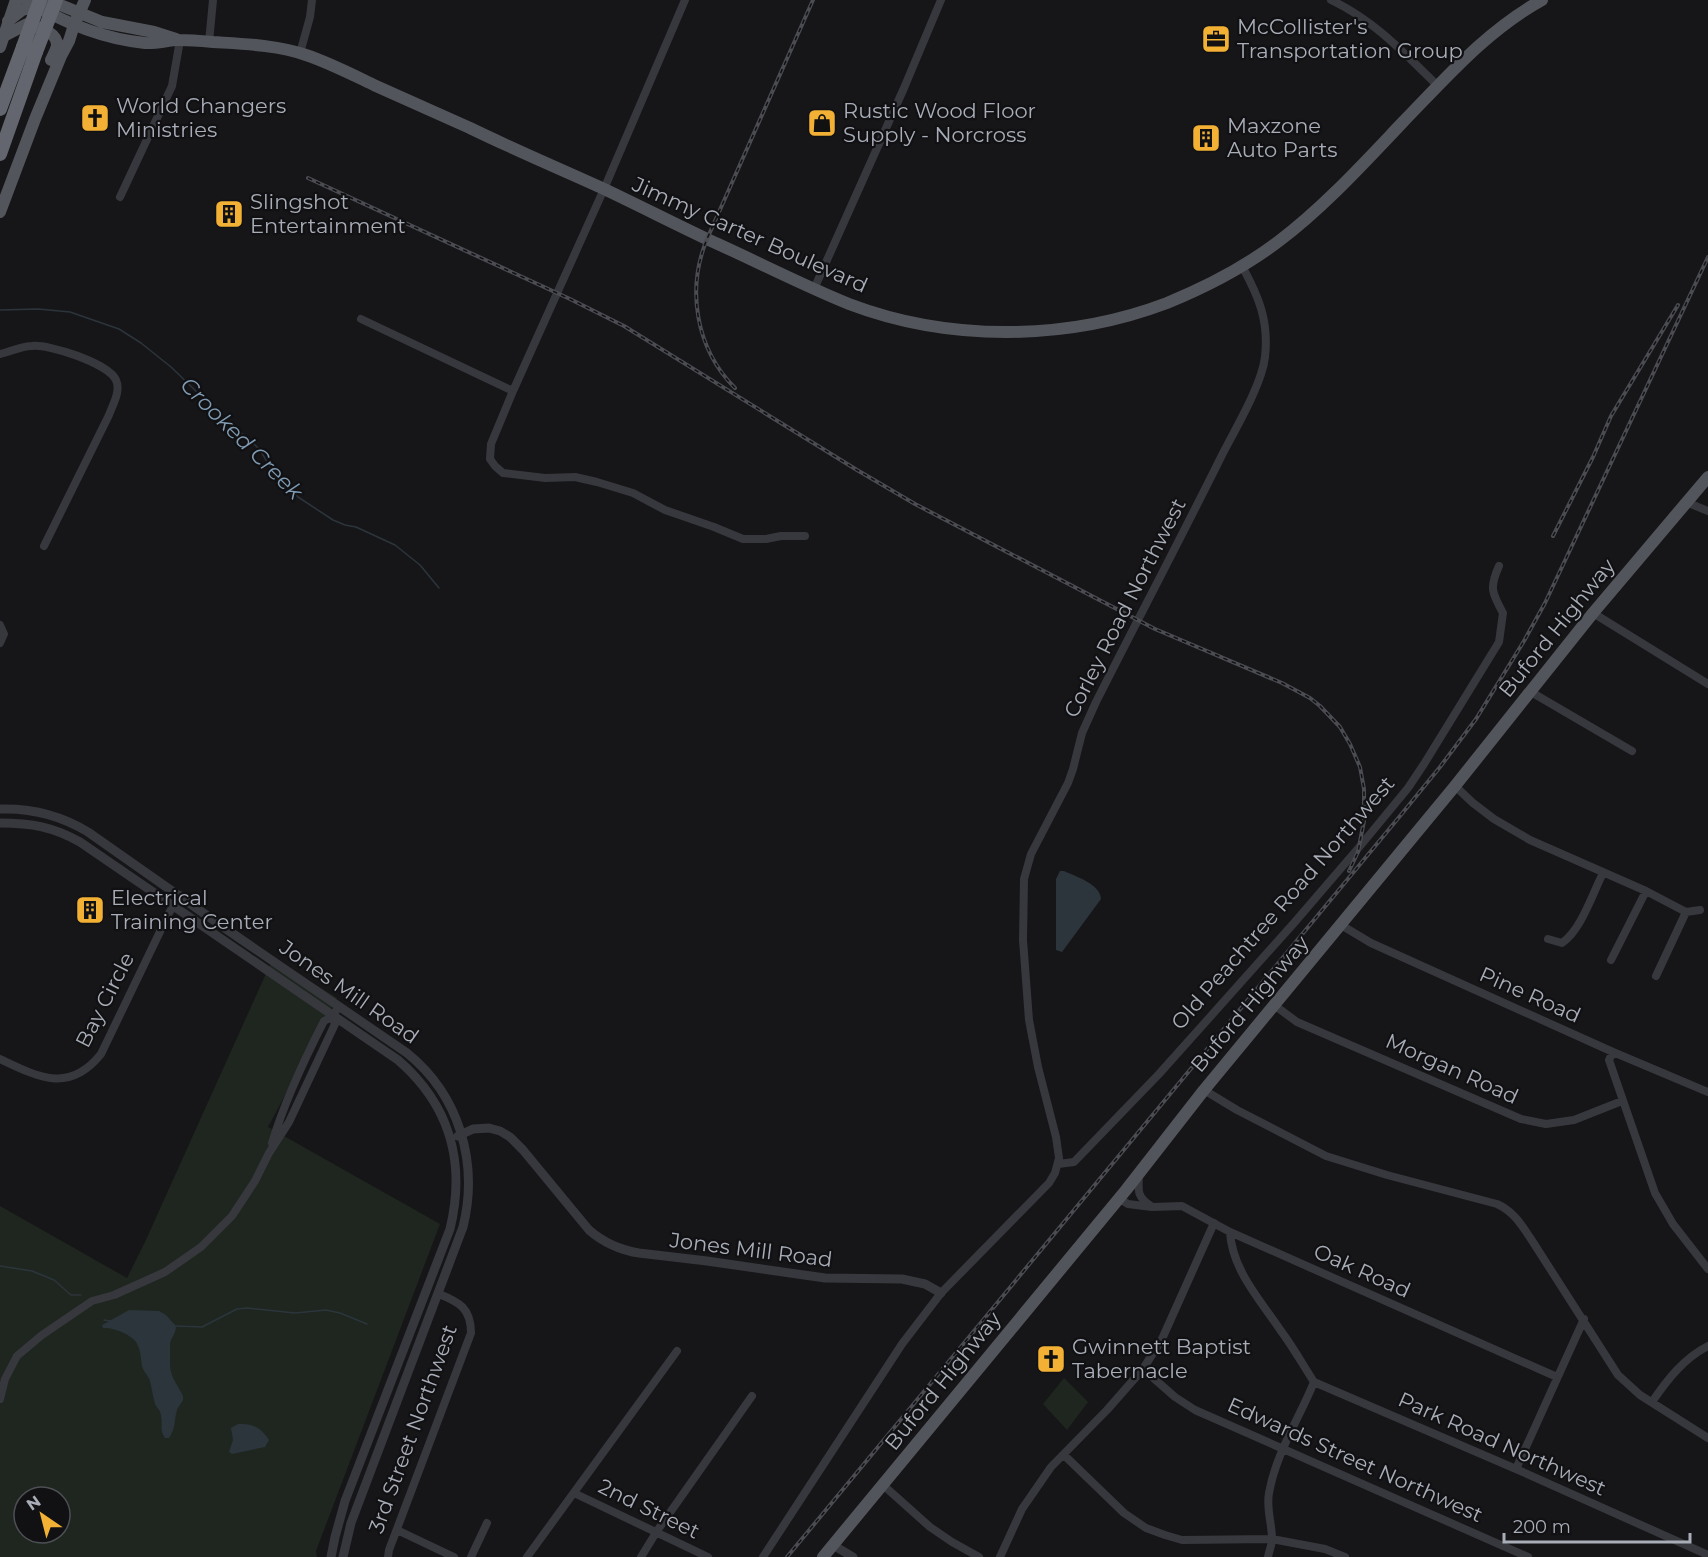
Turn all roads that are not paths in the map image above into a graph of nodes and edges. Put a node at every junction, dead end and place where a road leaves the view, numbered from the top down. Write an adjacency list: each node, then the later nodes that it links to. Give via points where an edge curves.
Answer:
1 (5, 0): 12 (main road)
2 (16, 0): 12 (main road)
3 (85, 0): 13 (main road)
4 (90, 0): 14 (main road, via 96,16)
5 (213, 0): 17 (street)
6 (312, 0): 19 (street)
7 (685, 0): 24 (street)
8 (941, 0): 28 (street)
9 (1331, 0): 20 (street, via 1357,13 1387,36)
10 (1542, 0): 20 (main road, Jimmy Carter Boulevard, via 1488,36)
11 (48, 3): 12 (main road); 13 (main road, Jimmy Carter Boulevard); 18 (main road, via 63,27); 21 (highway, bridge, via 23,46); 23 (highway, bridge, via 36,52)
12 (9, 19): 16 (main road)
13 (80, 24): 14 (main road, Jimmy Carter Boulevard, via 110,24); 15 (main road, Jimmy Carter Boulevard, via 125,40 151,44); 18 (main road); 18 (main road, via 84,34)
14 (154, 32): 15 (main road, Jimmy Carter Boulevard)
15 (180, 40): 17 (main road, Jimmy Carter Boulevard); 25 (street, via 172,86)
16 (2, 41): 22 (main road, via 27,24 46,31 56,40 57,46 31,108)
17 (209, 42): 19 (main road, Jimmy Carter Boulevard)
18 (66, 46): 22 (main road)
19 (300, 53): 24 (main road, Jimmy Carter Boulevard)
20 (1437, 85): 27 (main road, Jimmy Carter Boulevard, via 1313,213)
21 (0, 109)
22 (35, 119): 26 (main road)
23 (0, 154)
24 (604, 189): 28 (main road, Jimmy Carter Boulevard); 31 (street)
25 (120, 197)
26 (0, 212)
27 (1242, 266): 28 (main road, Jimmy Carter Boulevard, via 1164,304 1093,324 1034,331 941,327 892,317); 68 (street, Corley Road Northwest, via 1262,309 1266,335 1265,360 1257,385 1096,702 1082,733 1068,783 1031,854 1024,879 1023,940 1029,1020 1056,1137)
28 (814, 289)
29 (361, 319): 31 (street)
30 (0, 354): 36 (street, via 32,346 46,348 94,361 116,379 118,394 109,415)
31 (513, 391): 35 (street, via 491,444 490,459 503,473 597,482 743,539)
32 (1708, 477): 33 (main road, Buford Highway)
33 (1686, 502): 34 (street); 38 (main road, Buford Highway)
34 (1708, 512)
35 (805, 536)
36 (44, 546)
37 (1499, 566): 68 (street, Old Peachtree Road Northwest, via 1492,581 1503,614 1499,642 1408,788 1159,1074 1074,1162)
38 (1593, 613): 41 (street); 42 (main road, Buford Highway)
39 (0, 626): 40 (street, via 4,634)
40 (0, 643)
41 (1708, 684)
42 (1531, 692): 43 (street); 44 (main road, Buford Highway)
43 (1632, 751)
44 (1455, 786): 47 (street, via 1494,819); 53 (main road, Buford Highway)
45 (2, 809): 46 (street); 49 (street, Jones Mill Road, via 40,812 68,821)
46 (2, 823): 50 (street, Jones Mill Road, via 46,826 64,833)
47 (1603, 873): 48 (street); 54 (street, via 1579,925 1568,939 1562,944)
48 (1646, 891): 52 (street); 55 (street)
49 (180, 896): 50 (street, Bay Circle); 58 (street, Jones Mill Road)
50 (173, 906): 59 (street, Jones Mill Road); 61 (street, Bay Circle, via 101,1054 91,1065 71,1076 48,1079)
51 (1700, 910): 52 (street)
52 (1686, 912): 56 (street)
53 (1341, 925): 57 (main road, Buford Highway); 60 (street, Pine Road, via 1371,944)
54 (1548, 939)
55 (1611, 960)
56 (1656, 976)
57 (1274, 1005): 62 (main road, Buford Highway); 64 (street, Morgan Road, via 1297,1022 1521,1119 1546,1124 1574,1120)
58 (339, 1006): 59 (street); 65 (street, Jones Mill Road, via 422,1066 449,1103)
59 (333, 1016): 66 (street, Jones Mill Road, via 415,1076 433,1099); 67 (street, via 335,1024 306,1087); 67 (street, via 324,1021 305,1058)
60 (1613, 1052): 63 (street, Pine Road); 64 (street, via 1609,1060)
61 (0, 1059)
62 (1204, 1090): 69 (main road, Buford Highway); 77 (street, via 1326,1156 1507,1208)
63 (1708, 1092)
64 (1622, 1101): 74 (street, via 1655,1193)
65 (462, 1134): 66 (street, Jones Mill Road); 75 (street, Jones Mill Road, via 482,1128 505,1134 523,1150 589,1230 622,1250 825,1278 902,1279 925,1284); 76 (street, Jones Mill Road, via 468,1161 469,1199)
66 (451, 1138): 98 (street, Jones Mill Road, via 457,1180 450,1228 345,1501)
67 (269, 1153): 84 (street, via 232,1216 201,1246 165,1272 92,1301 42,1335 17,1356)
68 (1058, 1164): 75 (street, via 1049,1183)
69 (1139, 1173): 70 (main road, Buford Highway); 71 (street, via 1138,1191)
70 (1118, 1198): 71 (street, Oak Road, via 1128,1204); 90 (main road, Buford Highway)
71 (1152, 1207): 72 (street, Oak Road, via 1182,1206)
72 (1214, 1223): 73 (street, Oak Road); 80 (street, via 1162,1339)
73 (1230, 1232): 81 (street, Oak Road); 82 (street, via 1234,1256 1254,1293)
74 (1708, 1269)
75 (941, 1293): 106 (street, via 897,1351)
76 (439, 1294): 93 (street, 3rd Street Northwest, via 464,1307 471,1333); 99 (street, Jones Mill Road, via 351,1523)
77 (1584, 1319): 81 (street); 85 (street, via 1618,1375)
78 (1708, 1346): 85 (street, via 1672,1375)
79 (677, 1351): 91 (street)
80 (1143, 1370): 87 (street, Edwards Street Northwest, via 1195,1410); 88 (street)
81 (1557, 1377): 89 (street)
82 (1314, 1382): 87 (street); 89 (street, Park Road Northwest)
83 (752, 1396): 94 (street)
84 (0, 1399)
85 (1652, 1402): 86 (street)
86 (1708, 1438)
87 (1282, 1447): 95 (street, via 1269,1493); 113 (street, Edwards Street Northwest)
88 (1064, 1455): 95 (street, via 1124,1513 1146,1528 1182,1540); 110 (street, via 1022,1509)
89 (1516, 1469): 97 (street, Park Road Northwest)
90 (883, 1485): 96 (main road, Buford Highway); 109 (street, via 930,1527)
91 (574, 1493): 94 (street, 2nd Street); 103 (street)
92 (487, 1523): 102 (street)
93 (397, 1530): 100 (street, 3rd Street Northwest); 101 (street)
94 (657, 1531): 104 (street); 105 (street, 2nd Street)
95 (1272, 1539): 111 (street); 112 (street)
96 (833, 1545): 107 (main road, Buford Highway); 108 (street)
97 (1708, 1555)
98 (331, 1557)
99 (344, 1557)
100 (388, 1557)
101 (454, 1557)
102 (471, 1557)
103 (527, 1557)
104 (641, 1557)
105 (708, 1557)
106 (763, 1557)
107 (823, 1557)
108 (852, 1557)
109 (979, 1557)
110 (1000, 1557)
111 (1268, 1557)
112 (1345, 1557)
113 (1528, 1557)

